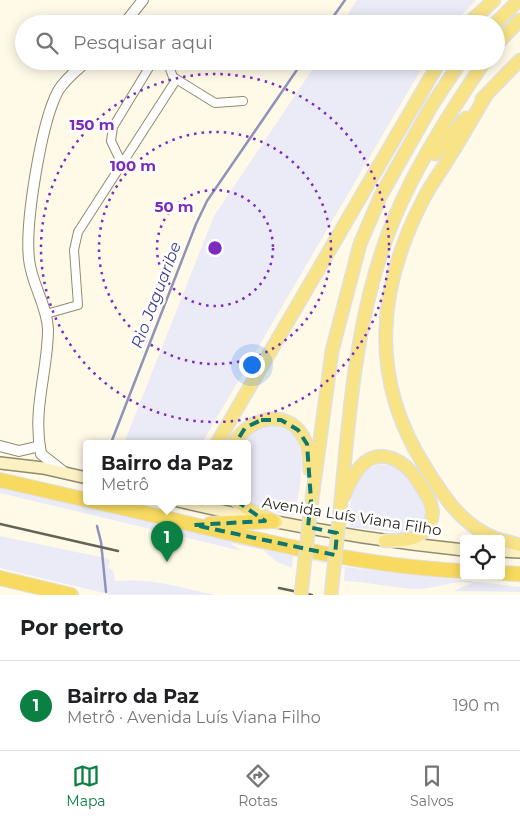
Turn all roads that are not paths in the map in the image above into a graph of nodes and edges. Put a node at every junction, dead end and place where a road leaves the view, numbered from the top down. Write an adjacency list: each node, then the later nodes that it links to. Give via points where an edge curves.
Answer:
1 (143, 0): 4 (street)
2 (494, 0): 5 (main road)
3 (520, 0): 6 (main road)
4 (131, 15)
5 (478, 15)
6 (504, 15)
7 (520, 20): 8 (main road)
8 (505, 36)
9 (520, 60): 17 (main road)
10 (77, 70): 21 (street, via 57,93 46,126 36,176 29,260)
11 (148, 70): 19 (street, via 112,127 111,141)
12 (170, 70): 16 (street)
13 (435, 70): 22 (main road)
14 (455, 70): 32 (main road, via 381,195 360,244 332,351)
15 (479, 70): 20 (main road)
16 (176, 80): 18 (street, via 215,103); 19 (street)
17 (487, 94): 20 (main road); 39 (main road, via 424,197 404,242 387,308 385,336 392,398 413,447 452,507 467,523)
18 (243, 101)
19 (122, 164): 21 (street, via 87,216 75,241 78,305)
20 (413, 178): 33 (main road, via 394,219 371,288 351,395)
21 (46, 314): 25 (street, via 48,329 39,395)
22 (219, 440)
23 (236, 440): 32 (main road, via 245,428 261,420 281,420 298,430 307,444)
24 (0, 446): 25 (street, via 19,451)
25 (40, 450): 27 (street); 28 (street)
26 (0, 463): 27 (main road)
27 (31, 467): 28 (main road)
28 (65, 473): 29 (main road)
29 (82, 477)
30 (0, 480): 31 (highway)
31 (82, 498)
32 (311, 500): 51 (main road, bridge)
33 (340, 503): 40 (main road, via 363,463 381,457 403,463 430,502 431,520 414,538); 52 (main road, bridge)
34 (110, 505): 38 (highway)
35 (197, 505): 37 (main road, Avenida Luís Viana Filho)
36 (242, 505): 37 (main road)
37 (274, 521): 38 (highway); 40 (main road, Avenida Luís Viana Filho)
38 (194, 525): 46 (highway, via 356,560)
39 (490, 535)
40 (385, 541): 43 (main road, Avenida Luís Viana Filho)
41 (505, 541): 42 (main road)
42 (520, 545)
43 (460, 550)
44 (505, 551): 45 (main road)
45 (520, 552)
46 (460, 571)
47 (505, 573): 48 (highway)
48 (520, 574)
49 (0, 578): 50 (highway)
50 (70, 595)
51 (301, 595)
52 (331, 595)

